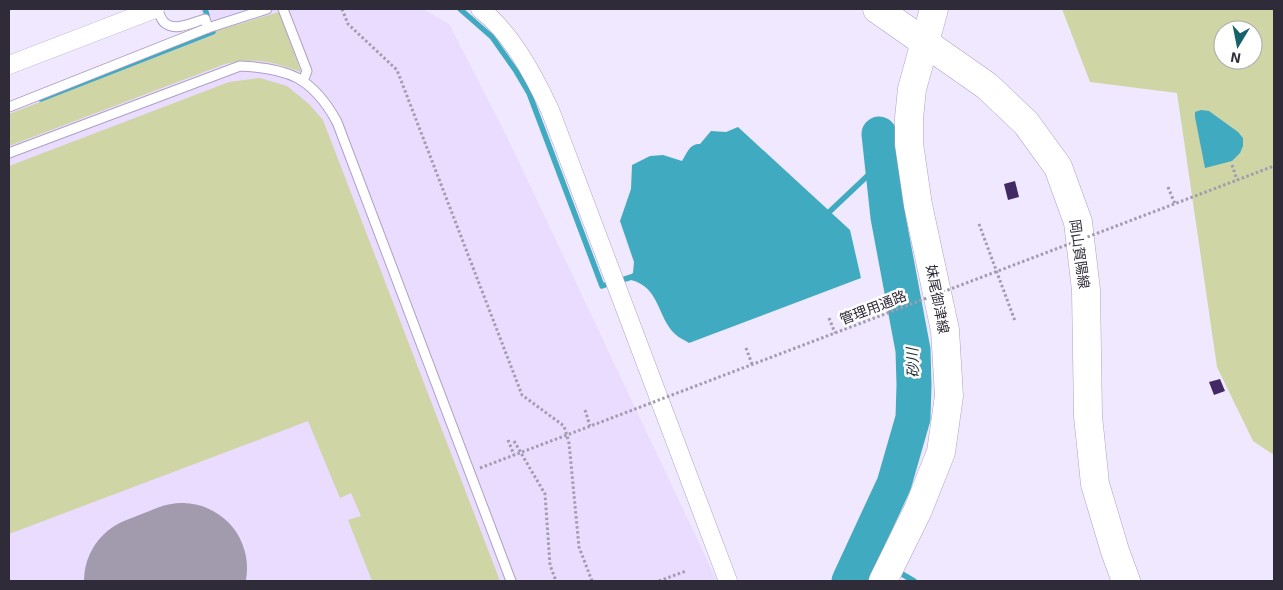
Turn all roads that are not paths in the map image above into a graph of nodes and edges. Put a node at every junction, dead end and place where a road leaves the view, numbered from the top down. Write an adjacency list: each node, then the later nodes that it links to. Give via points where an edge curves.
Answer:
1 (156, 9): 7 (lane, via 163,23 170,26 178,27 205,19); 9 (street)
2 (267, 9): 7 (lane)
3 (283, 9): 10 (lane, via 307,71)
4 (480, 9): 14 (street, via 501,28 518,52 550,110)
5 (877, 9): 8 (main road, 岡山賀陽線)
6 (934, 9): 8 (main road, 妹尾御津線)
7 (208, 28): 11 (lane)
8 (924, 43): 15 (main road, 妹尾御津線, via 912,89 908,144 945,330 949,396 941,452 918,510); 16 (main road, 岡山賀陽線, via 986,86 1026,123 1058,167 1078,222 1086,290 1088,416 1095,484)
9 (9, 65)
10 (303, 81): 12 (lane, via 266,67 240,66); 13 (lane, via 326,102 338,122)
11 (9, 107)
12 (9, 153)
13 (511, 581)
14 (728, 581)
15 (883, 581)
16 (1126, 581)

